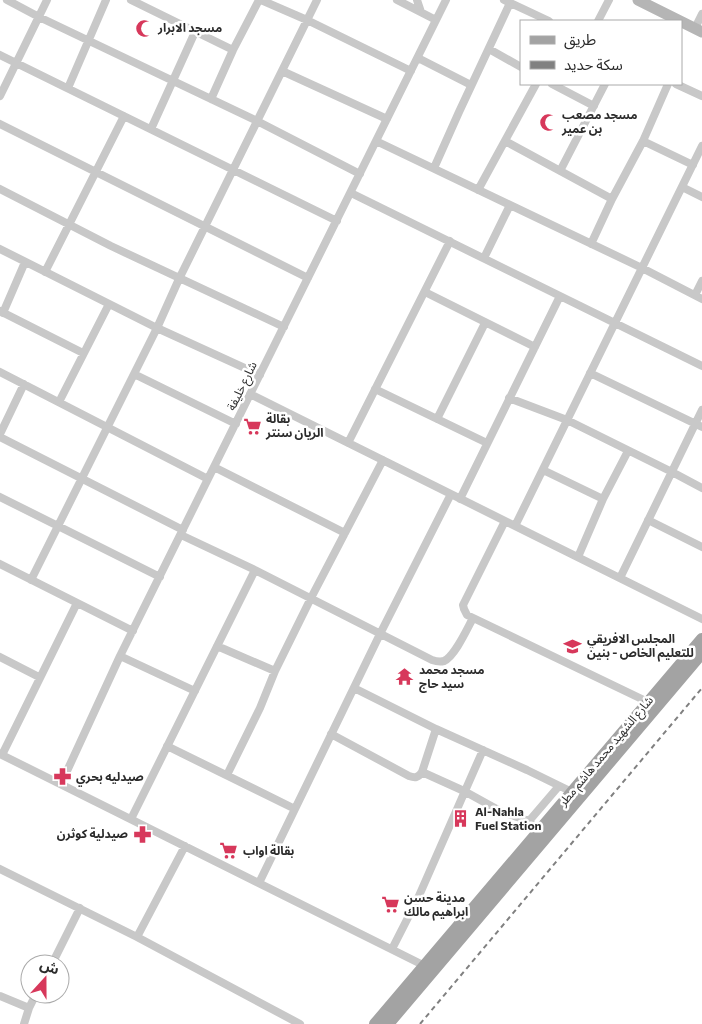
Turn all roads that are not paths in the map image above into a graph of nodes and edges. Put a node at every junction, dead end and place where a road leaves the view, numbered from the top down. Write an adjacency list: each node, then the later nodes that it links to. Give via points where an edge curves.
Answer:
1 (8, 0): 17 (street)
2 (47, 0): 17 (street)
3 (106, 0): 26 (street)
4 (132, 0): 14 (street)
5 (155, 0): 14 (street)
6 (260, 0): 18 (street); 28 (street)
7 (317, 0): 18 (street)
8 (397, 0): 15 (street)
9 (417, 0): 15 (street)
10 (446, 0): 19 (street, شارع خليفة)
11 (608, 0): 21 (street)
12 (638, 0): 22 (street)
13 (507, 1): 20 (street); 27 (street)
14 (151, 9): 25 (street)
15 (420, 12): 19 (street)
16 (702, 14): 24 (street)
17 (39, 16): 26 (street); 31 (street)
18 (307, 20): 33 (street); 34 (street)
19 (436, 20): 30 (street, شارع خليفة)
20 (548, 20)
21 (598, 20)
22 (679, 20)
23 (682, 22): 24 (street)
24 (699, 30)
25 (195, 32): 28 (street); 35 (street)
26 (89, 40): 35 (street); 42 (street)
27 (489, 49): 32 (street); 36 (street)
28 (233, 50): 45 (street)
29 (0, 55): 31 (street)
30 (418, 58): 34 (street, شارع خليفة); 36 (street)
31 (17, 63): 42 (street); 43 (street)
32 (520, 66)
33 (282, 71): 48 (street); 49 (street)
34 (411, 72): 48 (street, شارع خليفة)
35 (174, 81): 45 (street); 51 (street)
36 (471, 85): 57 (street)
37 (535, 85): 54 (street)
38 (554, 85): 46 (street)
39 (604, 85): 46 (street)
40 (668, 85): 52 (street)
41 (678, 85): 44 (street)
42 (68, 88): 47 (street)
43 (0, 96)
44 (702, 96)
45 (211, 99): 49 (street)
46 (594, 106): 59 (street)
47 (124, 116): 51 (street); 60 (street)
48 (387, 119): 53 (street, شارع خليفة)
49 (257, 121): 58 (street); 61 (street)
50 (0, 124): 60 (street)
51 (152, 129): 58 (street)
52 (643, 140): 56 (street); 67 (street)
53 (376, 141): 57 (street); 61 (street, شارع خليفة)
54 (505, 141): 59 (street); 64 (street)
55 (702, 146): 56 (street)
56 (693, 165): 62 (street)
57 (434, 168): 64 (street)
58 (233, 170): 69 (street); 71 (street)
59 (560, 171): 67 (street)
60 (96, 172): 70 (street); 71 (street)
61 (360, 174): 65 (street, شارع خليفة)
62 (682, 187): 66 (street); 77 (street)
63 (0, 189): 70 (street)
64 (478, 190): 68 (street)
65 (351, 193): 69 (street, شارع خليفة); 72 (street)
66 (702, 197)
67 (612, 199): 73 (street)
68 (510, 205): 73 (street); 75 (street)
69 (337, 221): 79 (street, شارع خليفة)
70 (69, 224): 78 (street); 80 (street)
71 (205, 226): 79 (street); 80 (street)
72 (450, 242): 75 (street); 82 (street)
73 (591, 244): 77 (street)
74 (0, 249): 76 (street)
75 (484, 258): 83 (street)
76 (24, 262): 78 (street); 86 (street)
77 (642, 268): 84 (street); 88 (street)
78 (45, 272): 85 (street)
79 (308, 278): 89 (street, شارع خليفة)
80 (179, 279): 89 (street); 90 (street)
81 (702, 282): 84 (street)
82 (425, 292): 87 (street); 99 (street)
83 (560, 296): 88 (street); 91 (street)
84 (699, 297)
85 (110, 304): 90 (street); 92 (street)
86 (2, 312): 92 (street)
87 (486, 323): 91 (street); 104 (street)
88 (615, 323): 93 (street); 96 (street)
89 (284, 327): 97 (street, شارع خليفة)
90 (157, 328): 95 (street); 97 (street)
91 (534, 347): 101 (street)
92 (83, 353): 102 (street)
93 (702, 366)
94 (0, 372): 98 (street)
95 (134, 374): 106 (street); 107 (street)
96 (590, 374): 105 (street); 108 (street)
97 (260, 375): 100 (street, شارع خليفة)
98 (24, 384): 102 (street); 109 (street)
99 (376, 389): 104 (street); 110 (street)
100 (250, 394): 106 (street, شارع خليفة); 110 (street)
101 (509, 398): 105 (street); 111 (street)
102 (59, 402): 107 (street)
103 (702, 410): 108 (street)
104 (437, 419): 111 (street)
105 (568, 420): 112 (street); 115 (street)
106 (236, 424): 114 (street, شارع خليفة)
107 (107, 426): 117 (street); 118 (street)
108 (699, 426): 116 (street)
109 (0, 436): 117 (street)
110 (348, 443): 113 (street)
111 (487, 444): 122 (street)
112 (628, 451): 116 (street); 123 (street)
113 (383, 460): 120 (street); 129 (street)
114 (214, 467): 118 (street, شارع خليفة); 129 (street)
115 (543, 470): 123 (street); 127 (street)
116 (672, 472): 119 (street); 124 (street)
117 (81, 478): 126 (street); 128 (street)
118 (208, 479): 128 (street, شارع خليفة)
119 (702, 488)
120 (451, 494): 122 (street); 142 (street)
121 (0, 497): 126 (street)
122 (460, 499): 125 (street)
123 (603, 499): 131 (street)
124 (648, 520): 130 (street); 135 (street)
125 (505, 521): 127 (street); 139 (street, via 464,605 467,614)
126 (58, 526): 134 (street); 136 (street)
127 (515, 526): 131 (street)
128 (182, 532): 133 (street); 134 (street, شارع خليفة)
129 (344, 533): 137 (street)
130 (702, 547)
131 (578, 557): 135 (street)
132 (0, 564): 136 (street)
133 (255, 570): 137 (street); 144 (street)
134 (160, 577): 141 (street, شارع خليفة)
135 (620, 578): 140 (street)
136 (31, 580): 138 (street)
137 (311, 598): 142 (street); 148 (street)
138 (77, 602): 141 (street); 149 (street)
139 (473, 618): 142 (street, via 455,650 444,660 426,658); 152 (street)
140 (702, 619)
141 (133, 631): 146 (street, شارع خليفة)
142 (380, 634): 150 (street)
143 (702, 639): 152 (main road, شارع الشهيد محمد هاشم مطر)
144 (217, 646): 148 (street); 151 (street)
145 (702, 654): 167 (main road, شارع الشهيد محمد هاشم مطر)
146 (120, 656): 151 (street); 160 (street, شارع خليفة)
147 (0, 657): 149 (street)
148 (276, 671): 159 (street)
149 (40, 677): 157 (street)
150 (354, 688): 153 (street); 154 (street)
151 (195, 691): 155 (street)
152 (648, 702): 163 (main road, شارع الشهيد محمد هاشم مطر)
153 (436, 729): 156 (street); 158 (street)
154 (331, 734): 158 (street, via 412,777); 164 (street)
155 (167, 746): 159 (street); 165 (street)
156 (483, 750): 161 (street); 162 (street)
157 (1, 755): 160 (street)
158 (422, 772): 162 (street)
159 (227, 775): 164 (street)
160 (61, 784): 165 (street)
161 (558, 786): 163 (street); 166 (street)
162 (464, 791): 166 (street, via 502,812); 173 (street, via 416,903)
163 (572, 792): 167 (main road, شارع الشهيد محمد هاشم مطر)
164 (295, 809): 170 (street)
165 (131, 819): 168 (street)
166 (529, 821): 167 (street)
167 (542, 834): 175 (main road, شارع الشهيد محمد هاشم مطر)
168 (185, 846): 170 (street); 172 (street)
169 (0, 870): 171 (street)
170 (259, 883): 173 (street)
171 (80, 908): 172 (street); 174 (street)
172 (138, 936): 179 (street)
173 (392, 949): 175 (street)
174 (57, 954)
175 (429, 968): 183 (main road, شارع الشهيد محمد هاشم مطر); 184 (main road, شارع الشهيد محمد هاشم مطر)
176 (0, 996): 178 (street)
177 (31, 1004): 178 (street)
178 (29, 1008): 180 (street)
179 (284, 1015): 181 (street); 182 (street)
180 (24, 1024)
181 (279, 1024)
182 (300, 1024)
183 (375, 1024)
184 (388, 1024)

